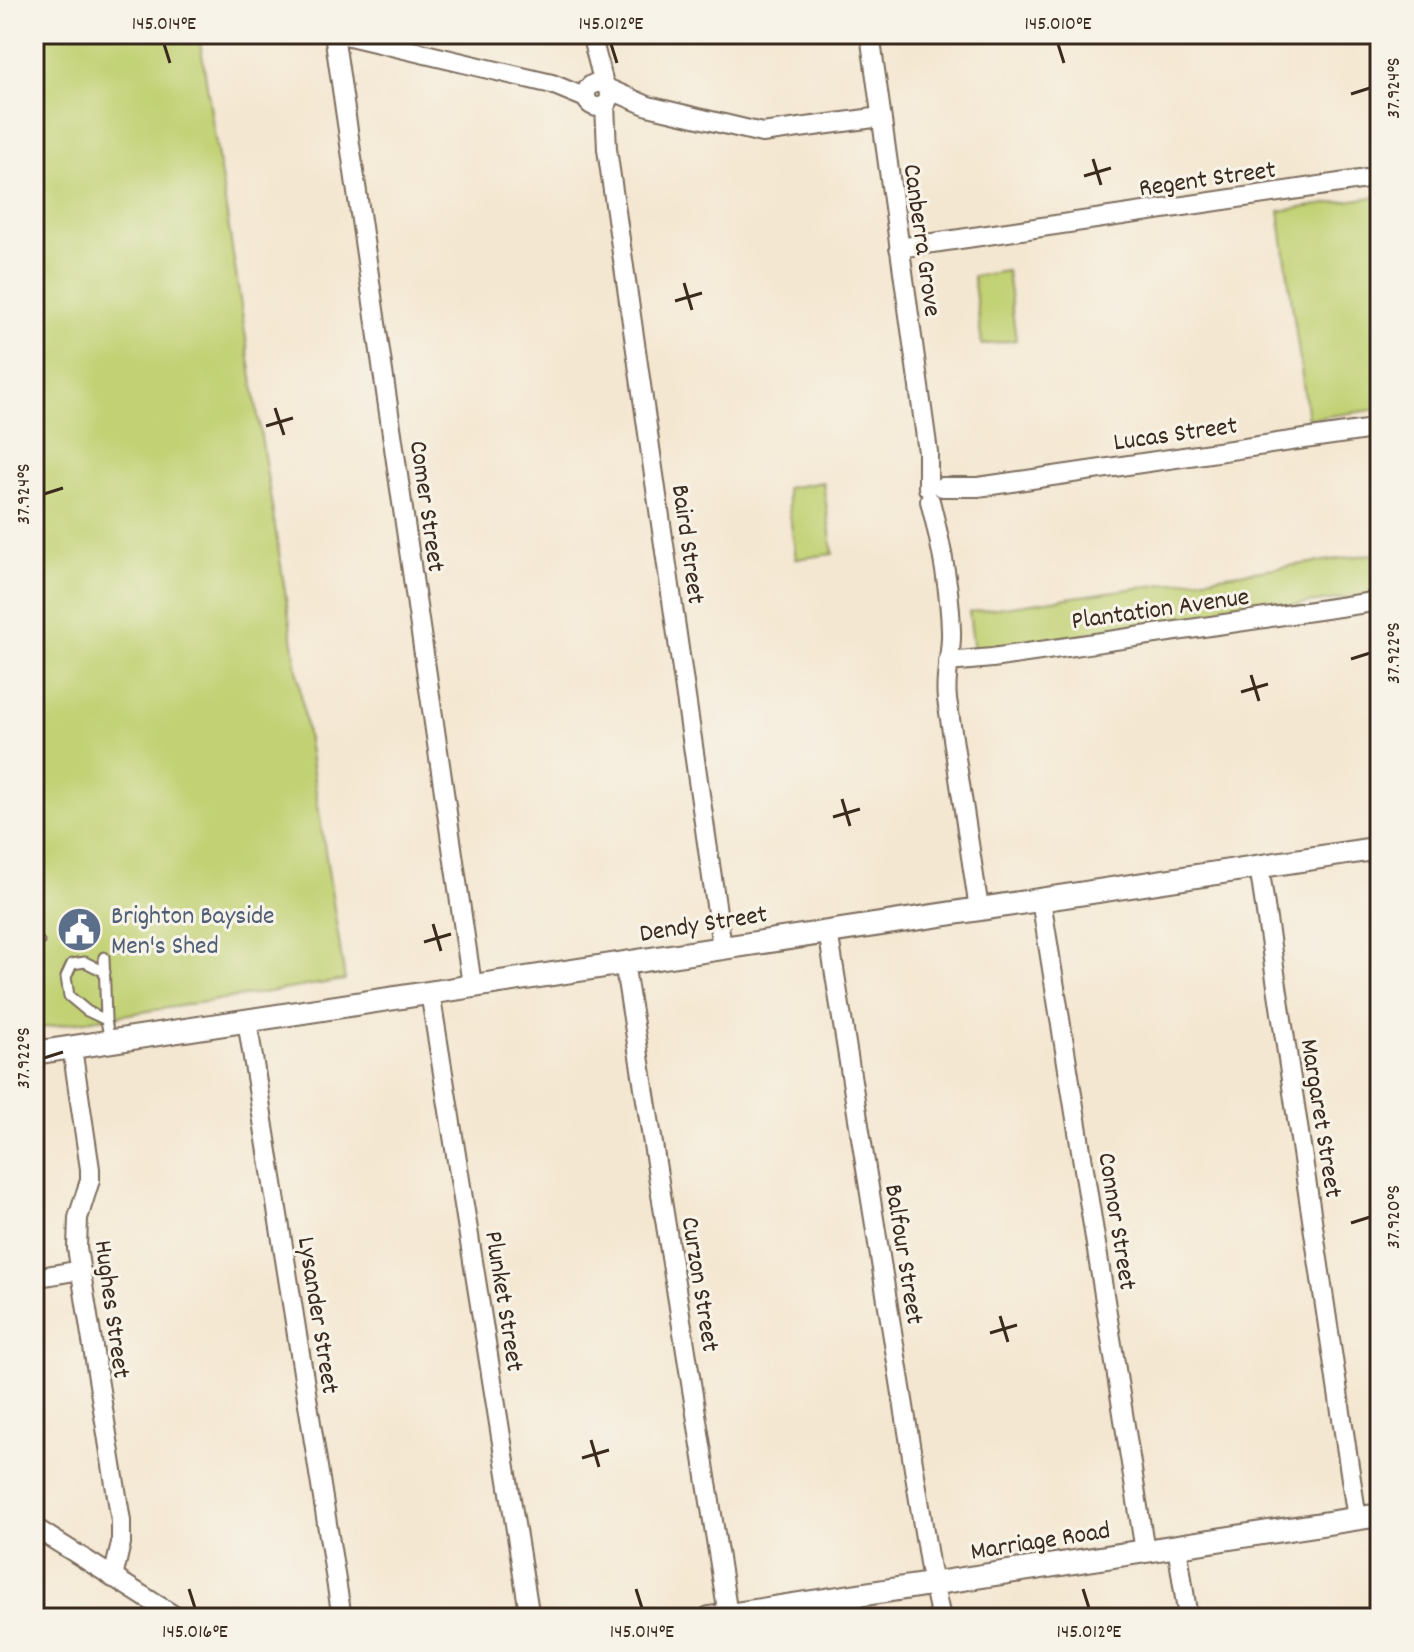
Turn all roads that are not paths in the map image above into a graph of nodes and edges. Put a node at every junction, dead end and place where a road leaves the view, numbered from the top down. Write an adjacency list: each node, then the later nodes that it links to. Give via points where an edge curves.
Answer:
1 (334, 34): 22 (street, Comer Street)
2 (341, 34): 5 (street)
3 (870, 34): 6 (street, Canberra Grove)
4 (592, 40): 5 (street, Baird Street)
5 (598, 95): 6 (street, via 762,133); 18 (street, Baird Street)
6 (881, 117): 8 (street, Canberra Grove)
7 (1380, 177): 8 (street, Regent Street)
8 (899, 248): 10 (street, Canberra Grove)
9 (1380, 428): 10 (street, Lucas Street)
10 (938, 493): 12 (street, Canberra Grove, via 951,632)
11 (1380, 601): 12 (street, Plantation Avenue)
12 (948, 662): 16 (street, Canberra Grove, via 947,699)
13 (1380, 848): 14 (street, Dendy Street)
14 (1259, 866): 15 (street, Dendy Street); 31 (street, Margaret Street)
15 (1041, 900): 16 (street, Dendy Street); 34 (street, Connor Street)
16 (979, 909): 17 (street, Dendy Street)
17 (828, 931): 18 (street, Dendy Street); 36 (street, Balfour Street)
18 (722, 947): 20 (street, Dendy Street)
19 (104, 957): 21 (lane)
20 (624, 962): 22 (street, Dendy Street); 37 (street, Curzon Street)
21 (105, 972): 25 (lane); 25 (lane, via 85,962 72,964 66,977 69,996)
22 (472, 985): 23 (street, Dendy Street)
23 (430, 992): 24 (street, Dendy Street); 40 (street, Plunket Street)
24 (247, 1020): 25 (street, Dendy Street); 39 (street, Lysander Street)
25 (108, 1031): 26 (street, Dendy Street)
26 (72, 1048): 27 (street, Dendy Street); 28 (street, Hughes Street, via 90,1169 78,1218)
27 (34, 1053)
28 (81, 1270): 29 (street); 35 (street, Hughes Street, via 121,1521)
29 (34, 1278)
30 (1380, 1515): 31 (street, Marriage Road)
31 (1357, 1519): 33 (street, Marriage Road)
32 (34, 1527): 35 (street)
33 (1177, 1546): 34 (street, Marriage Road); 42 (street)
34 (1145, 1551): 36 (street, Marriage Road)
35 (113, 1578): 38 (street)
36 (934, 1584): 37 (street, Marriage Road); 41 (street, Balfour Street)
37 (719, 1617)
38 (178, 1618)
39 (342, 1618)
40 (530, 1618)
41 (941, 1618)
42 (1188, 1618)

